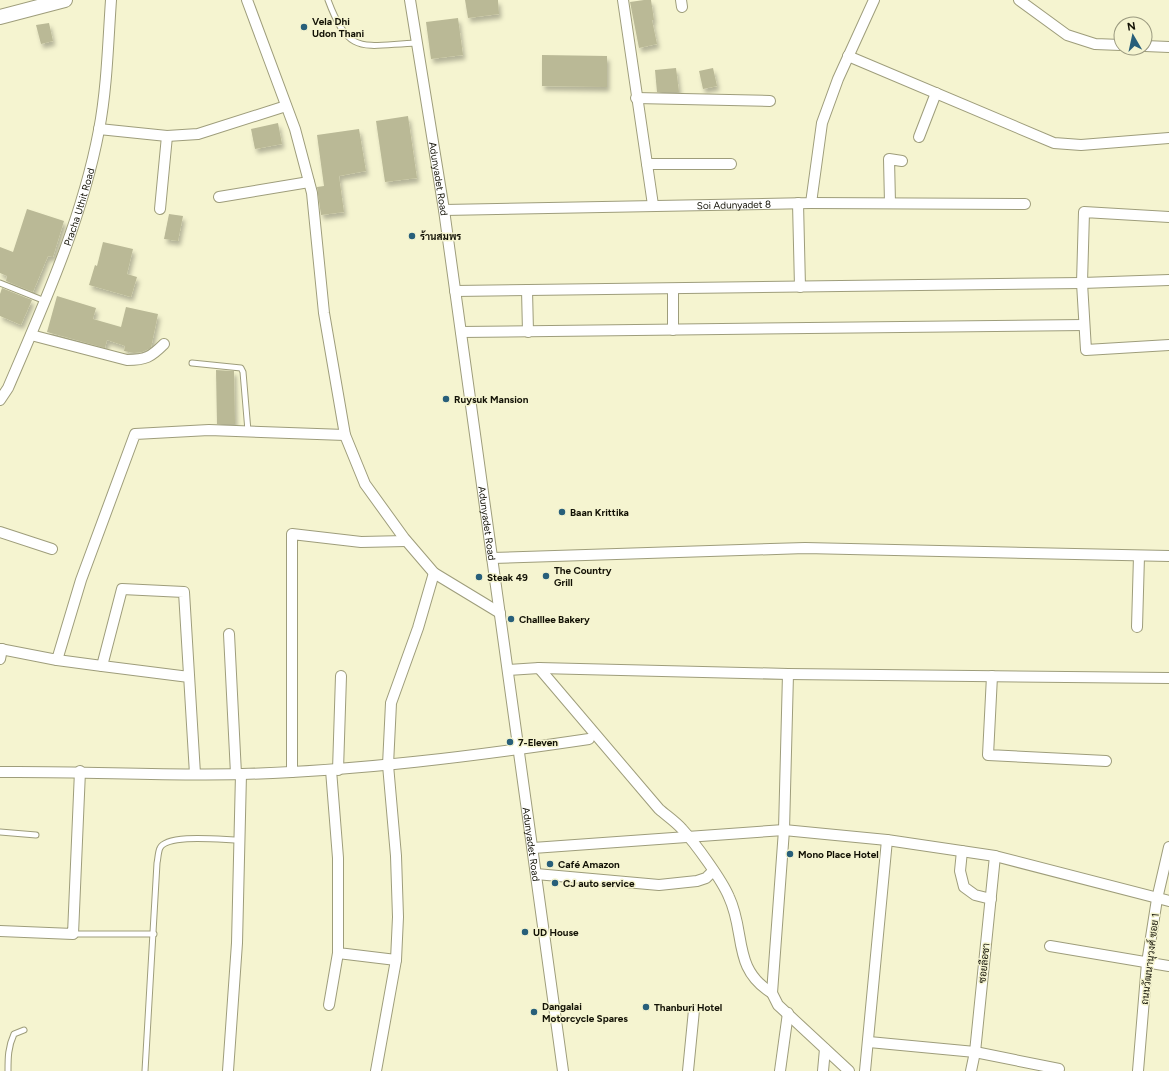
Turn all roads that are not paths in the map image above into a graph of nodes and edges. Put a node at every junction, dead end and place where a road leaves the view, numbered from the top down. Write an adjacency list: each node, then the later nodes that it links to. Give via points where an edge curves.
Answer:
1 (65, 0): 9 (street)
2 (110, 0): 19 (street, Pracha Uthit Road, via 106,71)
3 (247, 0): 18 (street)
4 (328, 0): 10 (lane, via 336,22 346,38 354,43)
5 (410, 0): 10 (street, Adunyadet Road)
6 (624, 0): 16 (street)
7 (874, 0): 14 (street)
8 (1019, 0): 11 (street, via 1066,35 1095,44)
9 (0, 17)
10 (416, 43): 34 (street, Adunyadet Road)
11 (1113, 45)
12 (1153, 46): 13 (street)
13 (1169, 47)
14 (848, 56): 15 (street); 29 (street, via 822,123)
15 (936, 93): 21 (street); 22 (street, via 1054,143 1081,145)
16 (636, 98): 17 (street); 24 (street)
17 (770, 101)
18 (286, 106): 20 (street, via 198,134); 26 (street)
19 (99, 129): 20 (street); 43 (street, Pracha Uthit Road, via 82,203)
20 (167, 136): 33 (street)
21 (919, 137)
22 (1169, 138)
23 (902, 161): 30 (street, via 889,159)
24 (647, 164): 25 (street); 32 (street)
25 (731, 164)
26 (309, 182): 27 (street); 54 (street, via 324,313)
27 (218, 197)
28 (798, 203): 29 (street, Soi Adunyadet 8); 32 (street, Soi Adunyadet 8); 39 (street)
29 (811, 203): 30 (street, Soi Adunyadet 8)
30 (890, 203): 31 (street, Soi Adunyadet 8)
31 (1025, 204)
32 (653, 205): 34 (street, Soi Adunyadet 8)
33 (160, 209)
34 (444, 210): 42 (street, Adunyadet Road)
35 (1169, 217): 38 (street, via 1084,212)
36 (1169, 280): 38 (street)
37 (0, 283): 43 (lane)
38 (1082, 283): 39 (street); 44 (street)
39 (800, 287): 40 (street)
40 (673, 288): 41 (street); 45 (street)
41 (527, 290): 42 (street); 47 (street)
42 (455, 291): 46 (street, Adunyadet Road)
43 (45, 301): 48 (street, Pracha Uthit Road)
44 (1084, 325): 45 (street); 50 (street, via 1086,350)
45 (673, 330): 47 (street)
46 (461, 332): 47 (street); 60 (street, Adunyadet Road)
47 (528, 332)
48 (31, 334): 49 (street, via 127,360 152,356); 52 (street, Pracha Uthit Road, via 8,388)
49 (164, 344)
50 (1169, 346)
51 (192, 363): 53 (lane, via 241,368)
52 (0, 400)
53 (248, 431): 54 (street); 66 (street, via 209,430 134,434 84,574)
54 (345, 434): 56 (street, via 365,484)
55 (0, 532): 57 (street)
56 (406, 541): 61 (street); 82 (street, via 360,542 292,534)
57 (52, 549)
58 (1169, 554): 59 (street)
59 (1139, 556): 60 (street, via 805,548); 63 (street)
60 (492, 558): 62 (street, Adunyadet Road)
61 (434, 572): 62 (street); 78 (street, via 418,628 391,703)
62 (500, 613): 69 (street, Adunyadet Road)
63 (1137, 627)
64 (229, 634): 84 (street)
65 (1, 652): 66 (street)
66 (57, 660): 67 (street)
67 (102, 666): 73 (street); 73 (street, via 122,589 184,592)
68 (539, 668): 69 (street); 70 (street); 88 (street, via 659,809)
69 (508, 670): 76 (street, Adunyadet Road)
70 (788, 674): 72 (street); 85 (street)
71 (341, 676): 79 (street)
72 (992, 676): 74 (street); 77 (street, via 988,755)
73 (189, 677): 83 (street)
74 (1169, 678)
75 (589, 739): 76 (street)
76 (519, 749): 78 (street); 92 (street, Adunyadet Road)
77 (1106, 761)
78 (388, 765): 79 (street); 105 (street, via 396,856)
79 (334, 770): 82 (street); 104 (street, via 338,858)
80 (80, 771): 81 (street); 83 (street); 101 (street)
81 (0, 772)
82 (292, 772): 84 (street)
83 (195, 774): 84 (street)
84 (238, 774): 89 (street)
85 (784, 830): 88 (street); 90 (street); 108 (street)
86 (0, 832): 87 (lane)
87 (36, 835)
88 (687, 836): 92 (street); 95 (street)
89 (239, 840): 102 (lane, via 181,839 167,841 160,847); 119 (street, via 237,943)
90 (887, 840): 93 (street); 113 (street)
91 (1169, 847): 98 (street, ถนนวัฒนานุวงศ์ ซอย 1)
92 (533, 848): 96 (street, Adunyadet Road)
93 (962, 851): 94 (street); 97 (street, via 960,871 964,887)
94 (995, 856): 97 (street, ซอยลือชา); 98 (street)
95 (713, 871): 96 (street, via 706,878 697,881 659,885); 108 (street, via 730,897 747,968 754,979)
96 (536, 874): 121 (street, Adunyadet Road)
97 (991, 899): 115 (street, ซอยลือชา)
98 (1157, 899): 99 (street); 106 (street, ถนนวัฒนานุวงศ์ ซอย 1)
99 (1169, 900)
100 (0, 931): 101 (street)
101 (73, 934): 102 (lane)
102 (154, 934): 118 (lane)
103 (1050, 946): 106 (street)
104 (338, 953): 105 (street); 109 (street)
105 (396, 960): 120 (street)
106 (1147, 963): 107 (street); 128 (street, ถนนวัฒนานุวงศ์ ซอย 1)
107 (1169, 966)
108 (772, 993): 111 (street, via 778,1005)
109 (329, 1005)
110 (694, 1010): 122 (street)
111 (788, 1013): 114 (street); 123 (street)
112 (24, 1030): 117 (lane, via 14,1034 11,1041 8,1049)
113 (869, 1042): 115 (street); 126 (street)
114 (825, 1049): 124 (street); 125 (street)
115 (975, 1052): 116 (street); 127 (street, ซอยลือชา)
116 (1061, 1070)
117 (8, 1071)
118 (144, 1071)
119 (228, 1071)
120 (376, 1071)
121 (563, 1071)
122 (688, 1071)
123 (780, 1071)
124 (823, 1071)
125 (849, 1071)
126 (865, 1071)
127 (971, 1071)
128 (1138, 1071)

